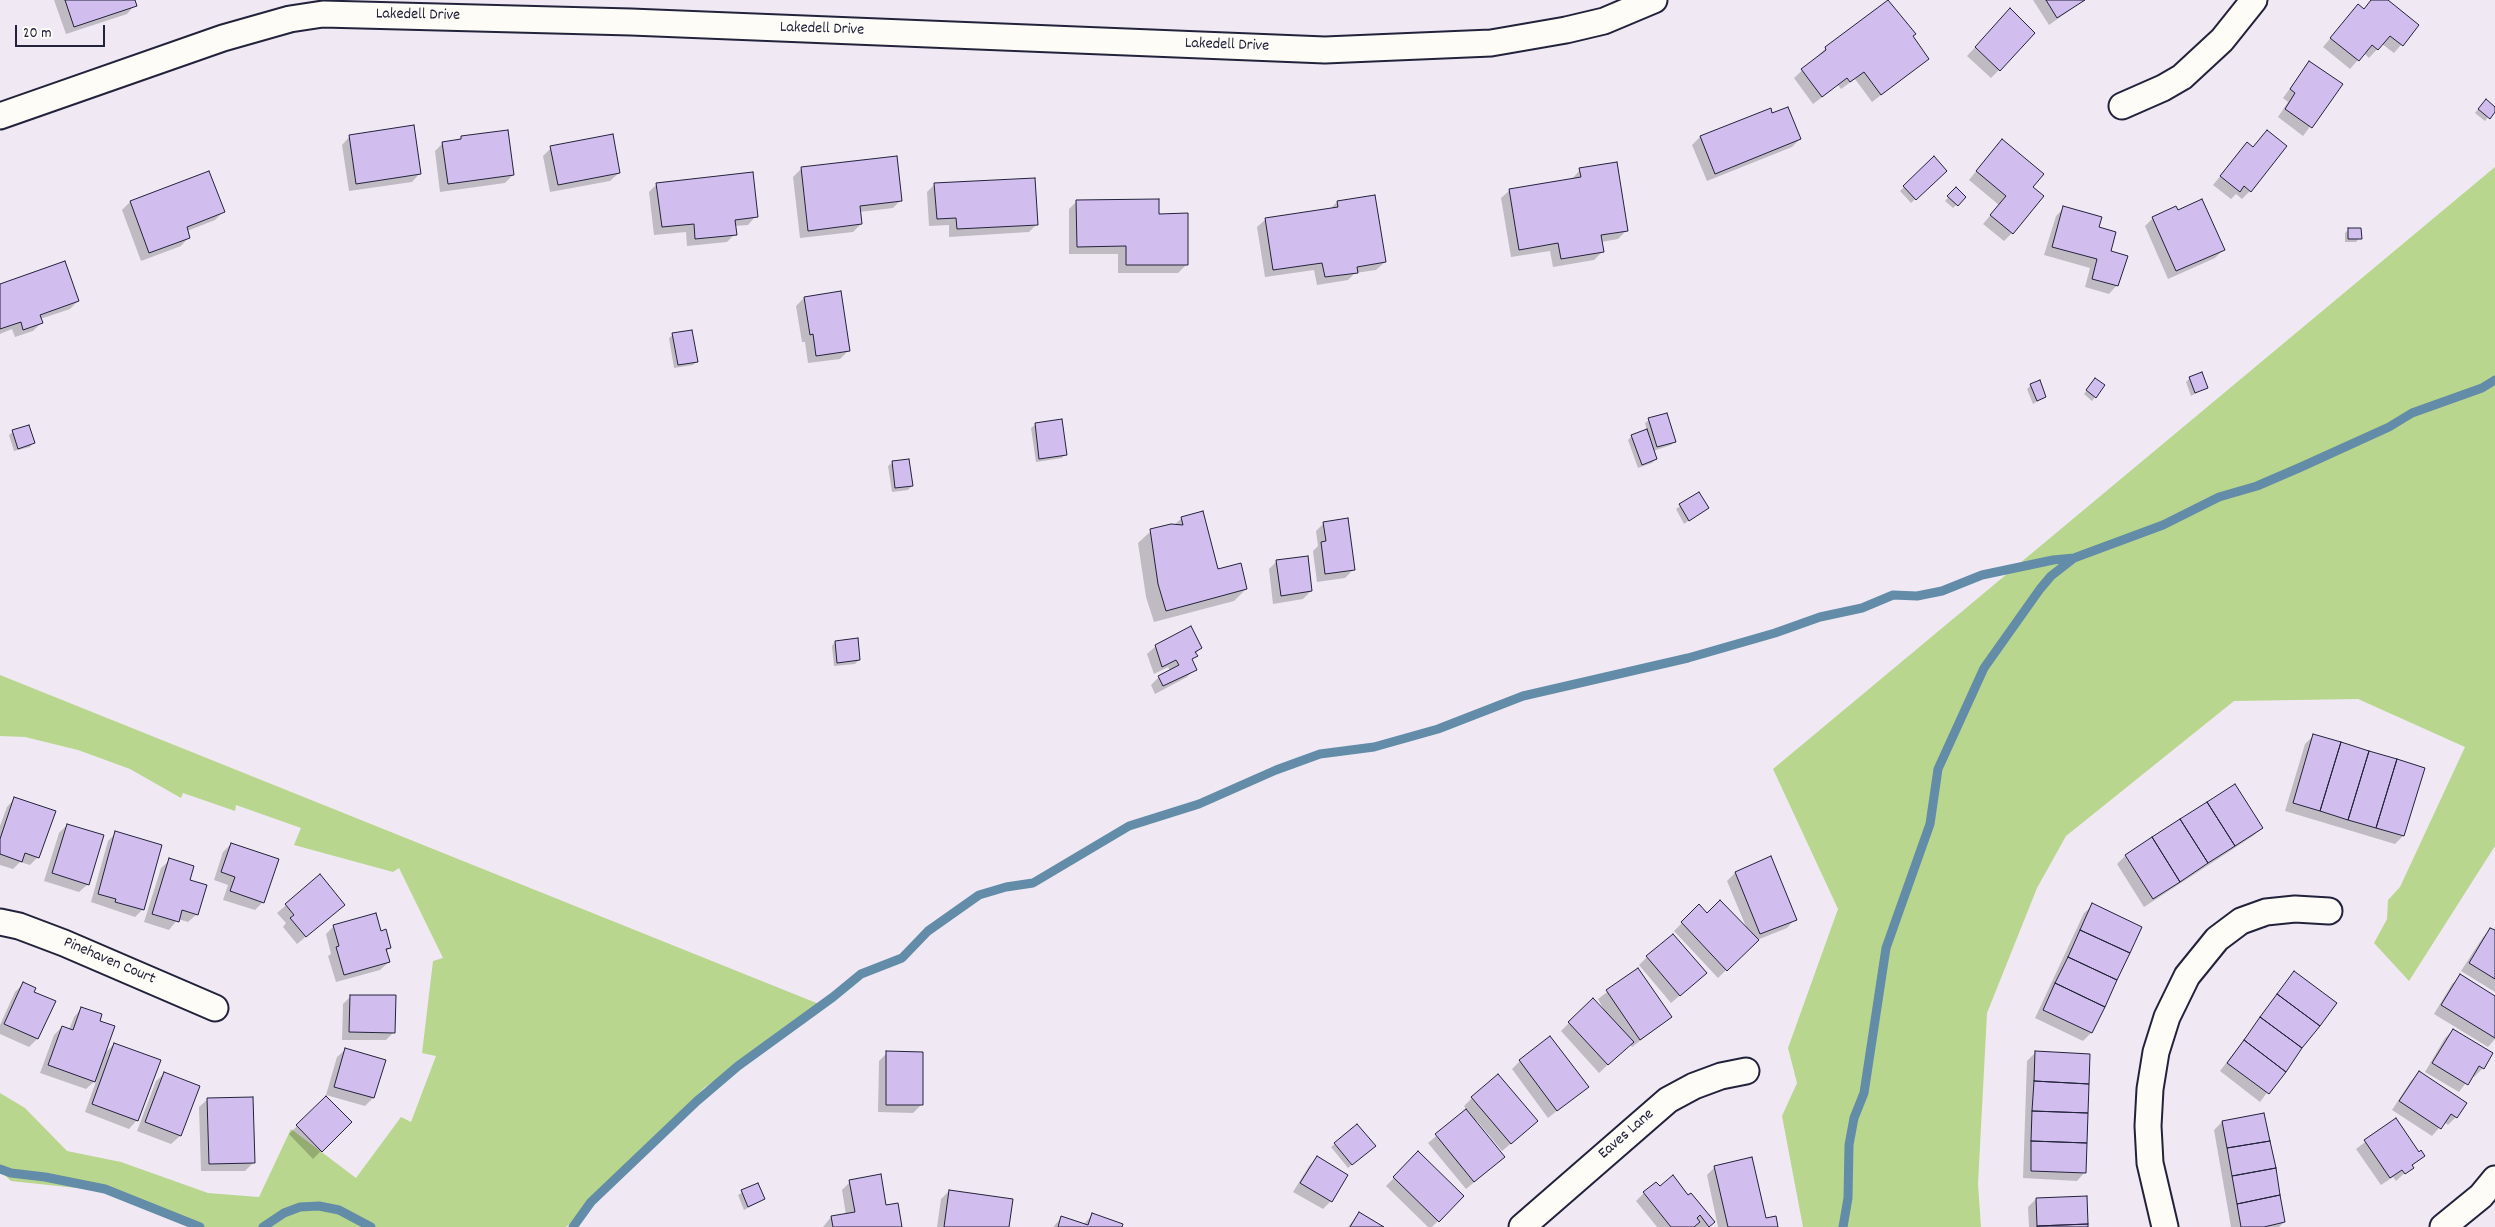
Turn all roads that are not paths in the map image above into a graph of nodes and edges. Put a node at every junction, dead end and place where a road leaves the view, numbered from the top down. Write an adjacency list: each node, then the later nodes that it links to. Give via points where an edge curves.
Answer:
1 (1654, 0): 3 (street, Lakedell Drive, via 1594,23 1491,43 1325,50)
2 (2254, 0): 4 (street, via 2222,40 2182,77)
3 (629, 11): 5 (street, Lakedell Drive, via 323,14 290,18 223,38)
4 (2122, 106)
5 (0, 116)
6 (2329, 911): 12 (street, via 2295,909 2266,912 2241,921 2217,939 2188,976 2167,1017 2156,1052 2150,1089 2150,1163)
7 (0, 922): 8 (street, Pinehaven Court, via 64,942)
8 (215, 1008)
9 (1746, 1071): 11 (street, Eaves Lane, via 1694,1086 1668,1100)
10 (2495, 1180): 13 (street, via 2482,1196)
11 (1522, 1227)
12 (2165, 1227)
13 (2442, 1227)

